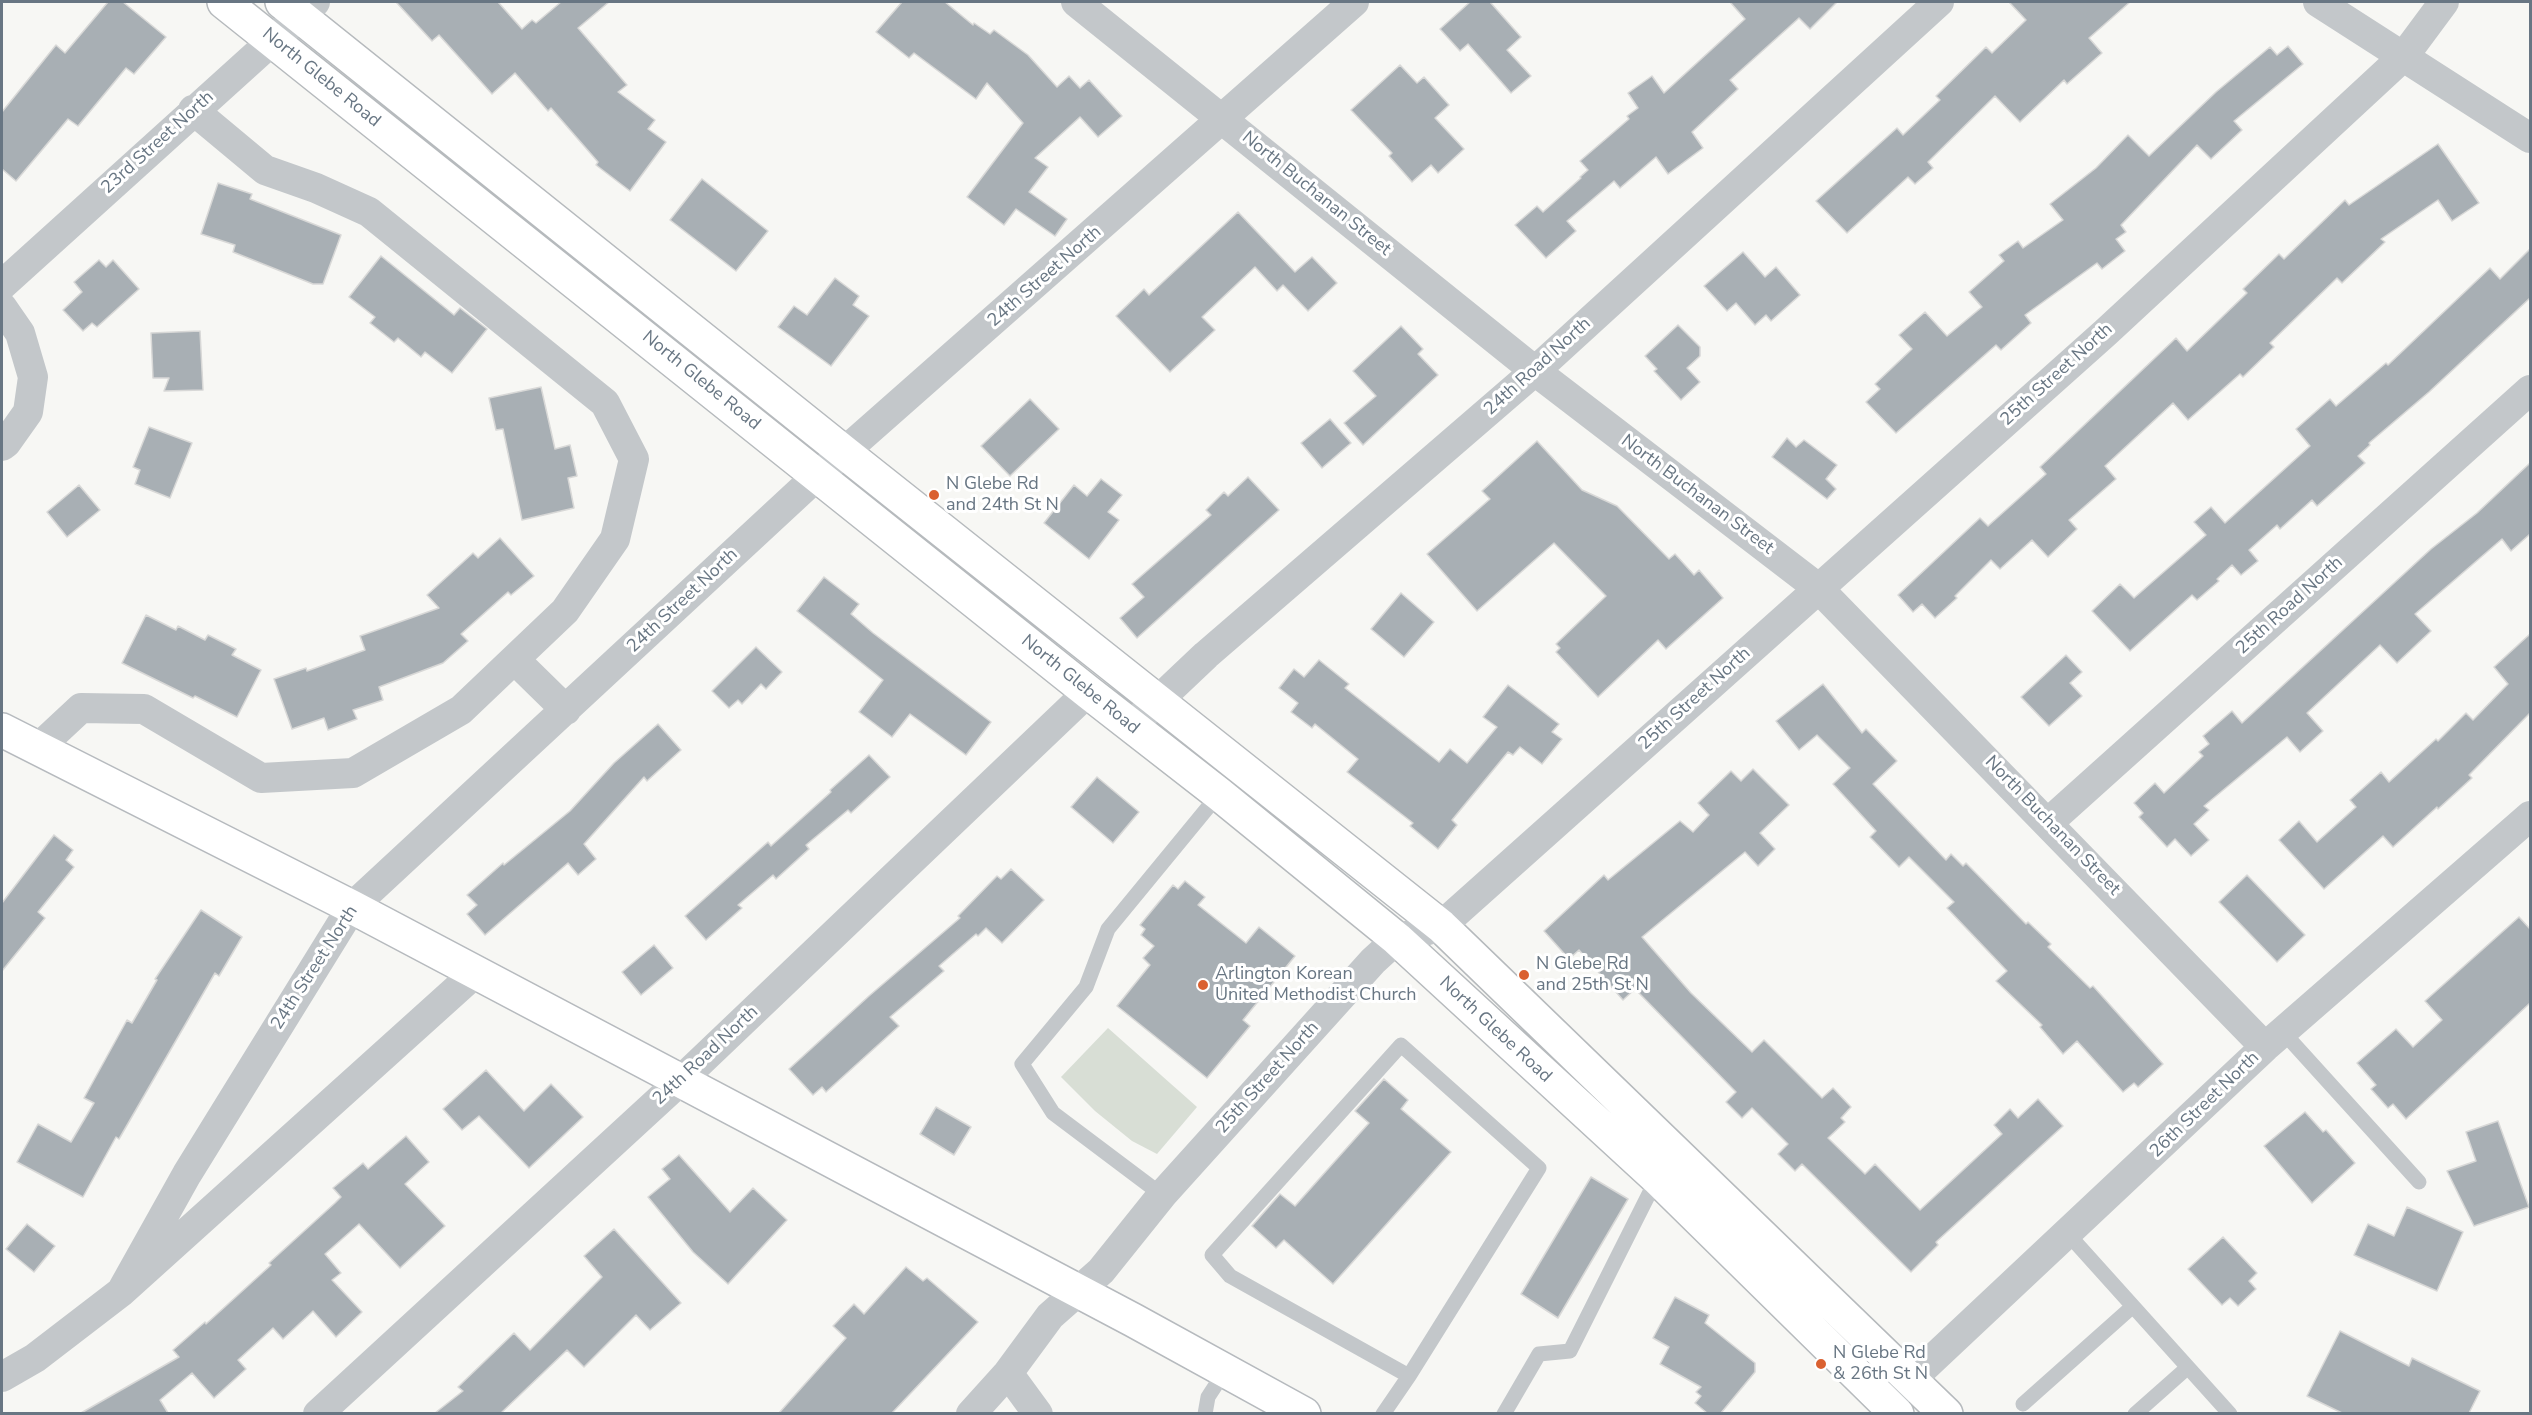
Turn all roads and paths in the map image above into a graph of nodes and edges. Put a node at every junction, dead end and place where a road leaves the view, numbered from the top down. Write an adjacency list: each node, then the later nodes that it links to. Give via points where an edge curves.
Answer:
1 (224, 2): 8 (main road, North Glebe Road)
2 (1076, 2): 11 (street, North Buchanan Street)
3 (1354, 2): 11 (street, 24th Street North)
4 (1940, 2): 15 (street, 24th Road North)
5 (2318, 2): 9 (street)
6 (2444, 2): 9 (street, 25th Street North)
7 (299, 6): 8 (street, 23rd Street North); 18 (main road, North Glebe Road)
8 (274, 40): 10 (street, 23rd Street North); 19 (main road, North Glebe Road)
9 (2404, 56): 12 (street); 20 (street, 25th Street North, via 2104,333)
10 (193, 110): 13 (street, 23rd Street North); 21 (street, via 265,170 369,212 605,403 634,459 615,539 565,610)
11 (1224, 119): 15 (street, North Buchanan Street); 18 (street, 24th Street North)
12 (2530, 138)
13 (2, 285)
14 (2, 308): 17 (street, via 20,333 33,377 28,412)
15 (1535, 371): 20 (street, North Buchanan Street); 23 (street, 24th Road North)
16 (2530, 390): 30 (street, 25th Road North)
17 (2, 446)
18 (845, 453): 19 (street, 24th Street North); 23 (main road, North Glebe Road)
19 (818, 475): 22 (main road, North Glebe Road); 24 (street, 24th Street North)
20 (1818, 588): 30 (street, North Buchanan Street); 32 (street, 25th Street North)
21 (515, 660): 24 (street); 27 (street, via 461,710 353,773 261,778 144,709 81,708)
22 (1088, 692): 25 (main road, North Glebe Road); 36 (street, 24th Road North)
23 (1159, 700): 25 (street, 24th Road North); 32 (main road, North Glebe Road)
24 (566, 710): 31 (street, 24th Street North)
25 (1131, 726): 28 (main road, North Glebe Road)
26 (2, 731): 27 (main road)
27 (37, 749): 31 (main road)
28 (1219, 794): 33 (main road, North Glebe Road); 39 (lane, via 1108,928 1086,987 1022,1064 1053,1113)
29 (2530, 816): 35 (street, 26th Street North)
30 (2049, 822): 35 (street, North Buchanan Street)
31 (352, 907): 34 (main road); 41 (street, 24th Street North, via 187,1174)
32 (1441, 926): 33 (street, 25th Street North); 49 (main road, North Glebe Road)
33 (1397, 939): 37 (main road, North Glebe Road); 39 (street, 25th Street North)
34 (475, 973): 36 (main road); 41 (street, 24th Street North)
35 (2274, 1040): 38 (lane); 40 (street, 26th Street North)
36 (680, 1082): 42 (main road); 52 (street, 24th Road North)
37 (1657, 1178): 51 (main road, North Glebe Road); 58 (lane, via 1570,1351 1539,1354)
38 (2419, 1182)
39 (1162, 1195): 42 (street, 25th Street North, via 1101,1271)
40 (2068, 1234): 43 (lane); 49 (street, 26th Street North)
41 (121, 1292): 48 (street, 24th Street North, via 35,1358)
42 (1079, 1292): 45 (main road); 46 (street, 25th Street North, via 1050,1316)
43 (2132, 1307): 44 (lane); 50 (lane)
44 (2187, 1368): 60 (lane); 61 (lane)
45 (1225, 1371): 55 (lane, via 1208,1397); 56 (main road)
46 (1008, 1373): 53 (street, 25th Street North); 54 (street)
47 (1409, 1376): 47 (lane, via 1230,1276 1212,1255 1401,1045 1539,1168); 57 (lane)
48 (2, 1377)
49 (1911, 1380): 51 (street, 26th Street North); 59 (main road, North Glebe Road)
50 (2023, 1404)
51 (1892, 1408)
52 (318, 1413)
53 (971, 1413)
54 (1038, 1413)
55 (1205, 1413)
56 (1304, 1413)
57 (1383, 1413)
58 (1504, 1413)
59 (1946, 1413)
60 (2135, 1413)
61 (2229, 1413)

